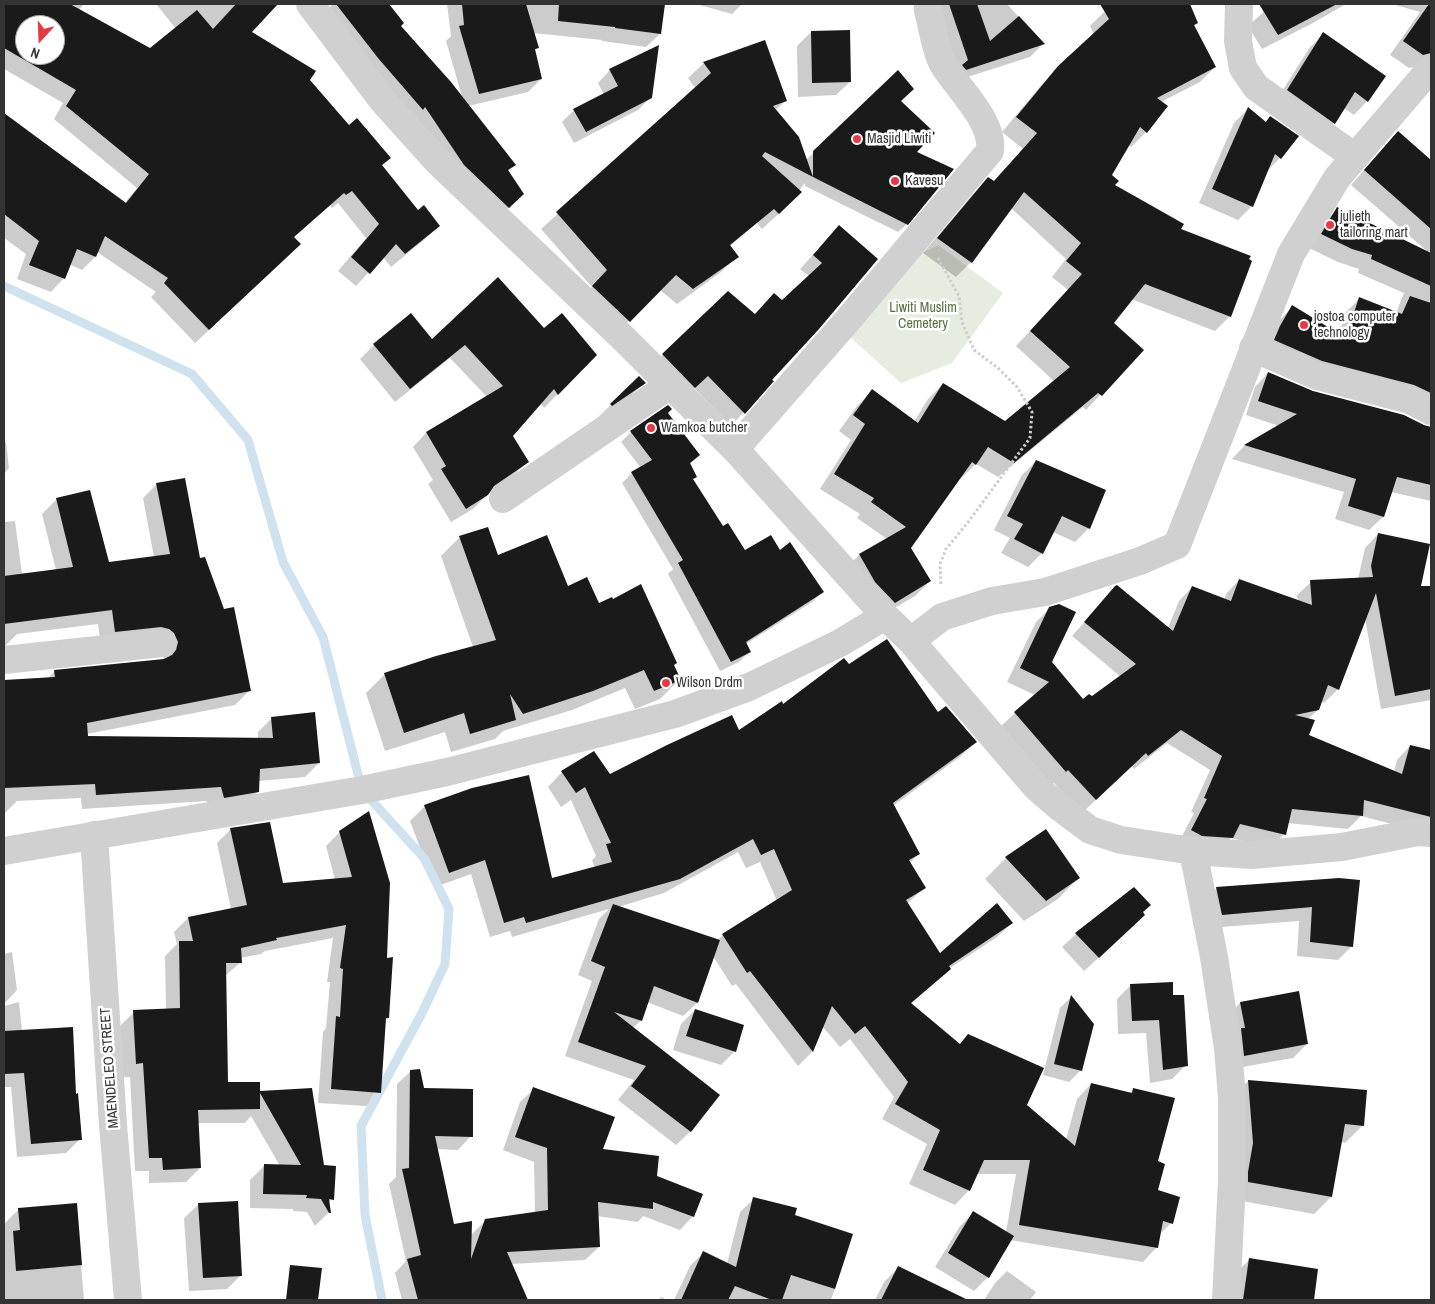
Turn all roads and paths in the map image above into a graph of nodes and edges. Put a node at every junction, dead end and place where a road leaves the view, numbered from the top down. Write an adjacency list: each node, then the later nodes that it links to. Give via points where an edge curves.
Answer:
1 (310, 4): 8 (street, via 383,101 436,160)
2 (928, 4): 6 (street, via 942,62 985,125 991,142 990,151)
3 (1239, 4): 5 (street, via 1238,41 1243,68 1256,87)
4 (1431, 68): 5 (street)
5 (1355, 157): 7 (street, via 1338,178 1291,254)
6 (923, 229): 10 (street); 13 (path, via 958,296 962,322 974,350 1017,388 1032,412 1030,438 946,549 940,564)
7 (1253, 348): 9 (street, via 1318,376 1410,400); 13 (street, via 1177,545 1140,561 1045,592 992,601)
8 (670, 385): 10 (street); 11 (street)
9 (1431, 410)
10 (735, 450): 12 (street)
11 (503, 498)
12 (885, 616): 14 (street); 18 (street, via 840,643 749,687 675,714 447,772 362,790)
13 (942, 617): 14 (street)
14 (912, 641): 20 (street, via 1036,787 1058,806 1090,830 1121,840)
15 (162, 643): 16 (street)
16 (4, 660)
17 (1431, 833): 20 (street, via 1418,832 1342,847 1252,855)
18 (94, 835): 19 (street); 21 (street, MAENDELEO STREET)
19 (4, 851)
20 (1193, 852): 22 (street, via 1214,957 1232,1098)
21 (128, 1300)
22 (1226, 1300)

